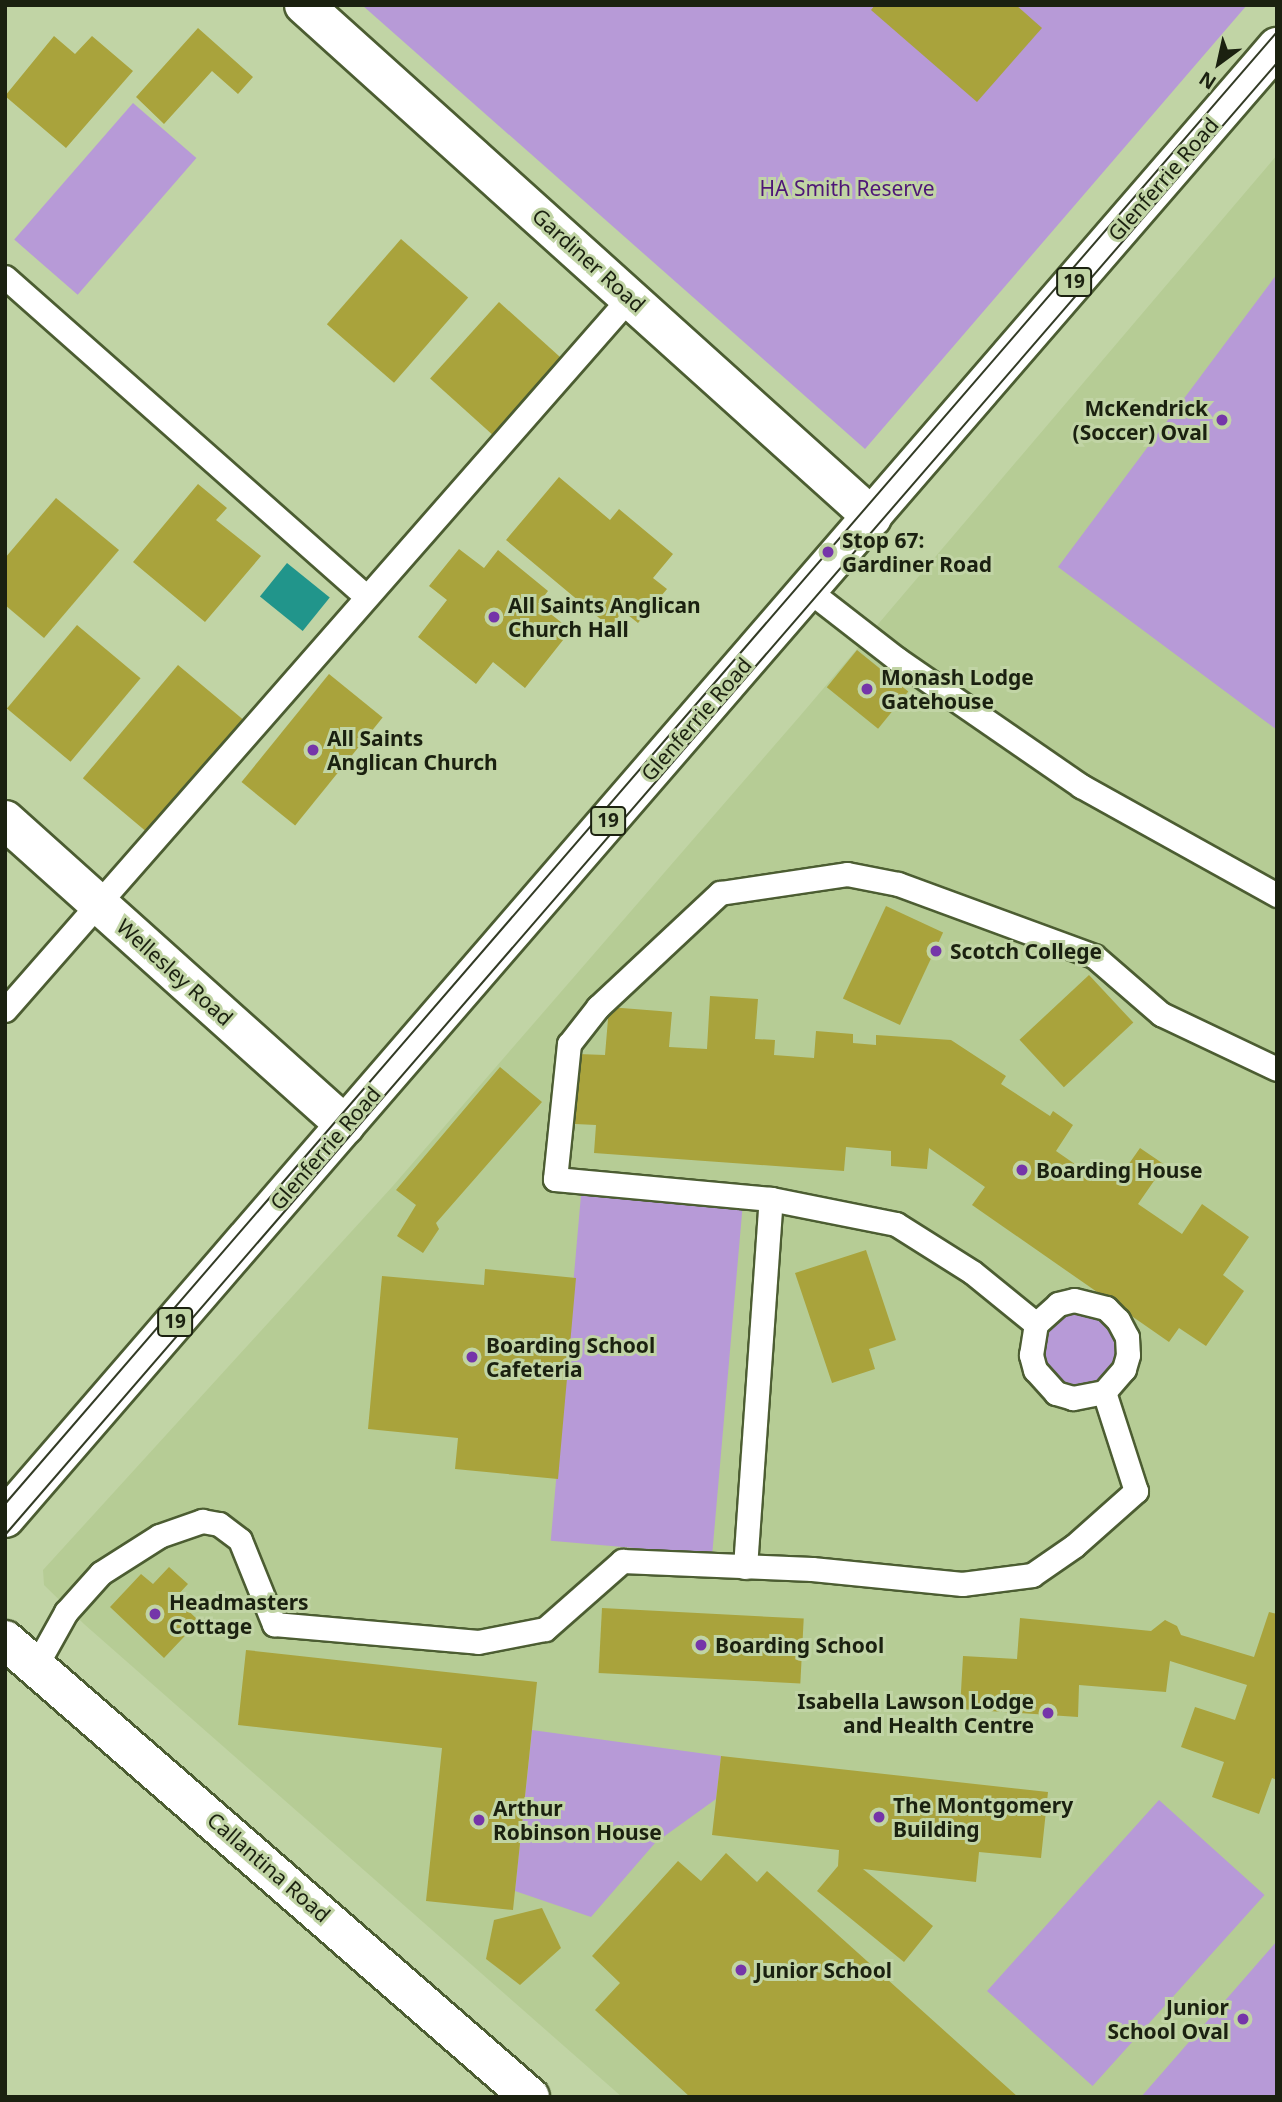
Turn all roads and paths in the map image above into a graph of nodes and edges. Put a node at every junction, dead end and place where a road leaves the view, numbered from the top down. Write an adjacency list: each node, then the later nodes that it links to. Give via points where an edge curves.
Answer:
1 (304, 5): 4 (street, Gardiner Road)
2 (1277, 47): 5 (street, Glenferrie Road / 19)
3 (5, 277): 7 (lane)
4 (630, 297): 5 (street, Gardiner Road); 7 (lane)
5 (872, 517): 6 (street, Glenferrie Road / 19)
6 (808, 590): 9 (lane, via 897,659 1080,786); 13 (street, Glenferrie Road / 19)
7 (366, 596): 10 (lane)
8 (5, 820): 10 (street, Wellesley Road)
9 (1277, 895)
10 (98, 903): 11 (lane); 13 (street, Wellesley Road)
11 (5, 1010)
12 (1277, 1069): 14 (lane, via 1161,1014 1094,956 898,884 847,874 720,893 598,1007 569,1044 555,1178)
13 (345, 1125): 17 (street, Glenferrie Road / 19)
14 (771, 1199): 15 (lane, via 896,1224 972,1272); 18 (lane)
15 (1036, 1324): 16 (lane, via 1031,1354 1045,1383 1073,1398); 16 (lane, via 1058,1304 1073,1300 1106,1308 1118,1320 1127,1337 1128,1354 1125,1369)
16 (1104, 1392): 18 (lane, via 1136,1491 1074,1546 1032,1575 962,1584)
17 (5, 1518)
18 (745, 1567): 20 (lane, via 622,1561 545,1629 465,1641 274,1624 240,1540 219,1524 202,1521 159,1536 101,1573 66,1612)
19 (5, 1640): 20 (street, Callantina Road)
20 (37, 1664): 21 (street, Callantina Road)
21 (530, 2097)

